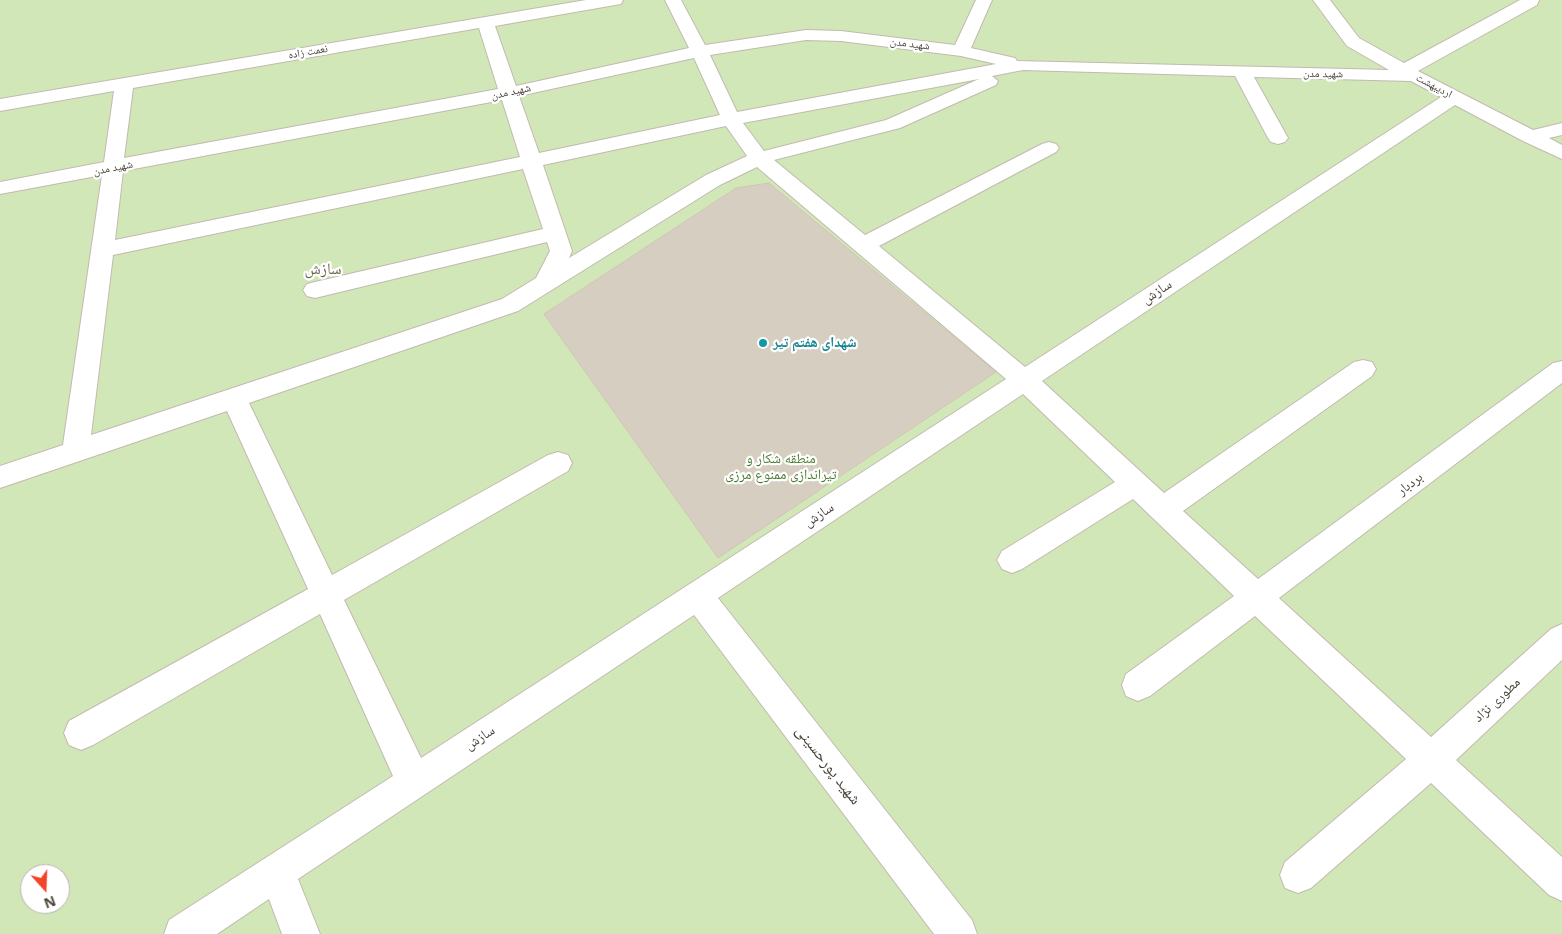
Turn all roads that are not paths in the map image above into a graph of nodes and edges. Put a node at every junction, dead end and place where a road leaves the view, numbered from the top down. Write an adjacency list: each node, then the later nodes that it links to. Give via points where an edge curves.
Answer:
1 (615, 0): 6 (street, نعمت زاده)
2 (673, 0): 8 (street)
3 (984, 0): 7 (street)
4 (1321, 0): 11 (street, اردیبهشت, via 1353,42)
5 (1531, 1): 11 (street)
6 (485, 21): 12 (street, نعمت زاده); 13 (street)
7 (961, 51): 8 (street, شهید مدن, via 841,36 806,35); 9 (street, شهید مدن)
8 (700, 52): 13 (street, شهید مدن); 16 (street)
9 (1023, 65): 10 (street, شهید مدن); 16 (street, شهید مدن); 22 (street, via 893,124)
10 (1242, 72): 11 (street, شهید مدن); 19 (street)
11 (1409, 73): 14 (street, اردیبهشت)
12 (124, 84): 15 (street, نعمت زاده); 24 (street)
13 (509, 93): 23 (street); 24 (street, شهید مدن)
14 (1454, 97): 18 (street, اردیبهشت); 33 (street, سازش)
15 (0, 104)
16 (731, 119): 22 (street); 23 (street, شهید مدن)
17 (1562, 129): 18 (street)
18 (1530, 137): 21 (street, اردیبهشت)
19 (1278, 138)
20 (1049, 148): 27 (street)
21 (1562, 153)
22 (759, 158): 27 (street); 29 (street, via 712,180)
23 (531, 160): 26 (street); 28 (street, شهید مدن)
24 (112, 168): 25 (street, شهید مدن); 28 (street)
25 (0, 188)
26 (555, 233): 29 (street, via 561,251); 30 (street)
27 (864, 245): 33 (street)
28 (102, 250): 35 (street)
29 (546, 280): 34 (street, via 510,305)
30 (315, 290)
31 (1364, 369): 39 (street)
32 (1562, 370): 43 (street, بردبار)
33 (1024, 380): 38 (street); 42 (street, سازش)
34 (234, 398): 35 (street); 41 (street)
35 (76, 451): 37 (street)
36 (558, 463): 41 (street)
37 (0, 477)
38 (1136, 483): 39 (street); 40 (street)
39 (1164, 509): 43 (street)
40 (1012, 560)
41 (327, 594): 46 (street); 48 (street)
42 (697, 595): 48 (street, سازش); 54 (street, شهید پورحسینی)
43 (1257, 598): 45 (street, بردبار); 47 (street)
44 (1562, 639): 47 (street, مطوری نژاد)
45 (1138, 685)
46 (82, 732)
47 (1431, 760): 50 (street, مطوری نژاد); 51 (street)
48 (414, 782): 49 (street, سازش)
49 (277, 872): 52 (street, سازش); 53 (street)
50 (1298, 874)
51 (1562, 882)
52 (184, 934)
53 (301, 934)
54 (958, 934)

